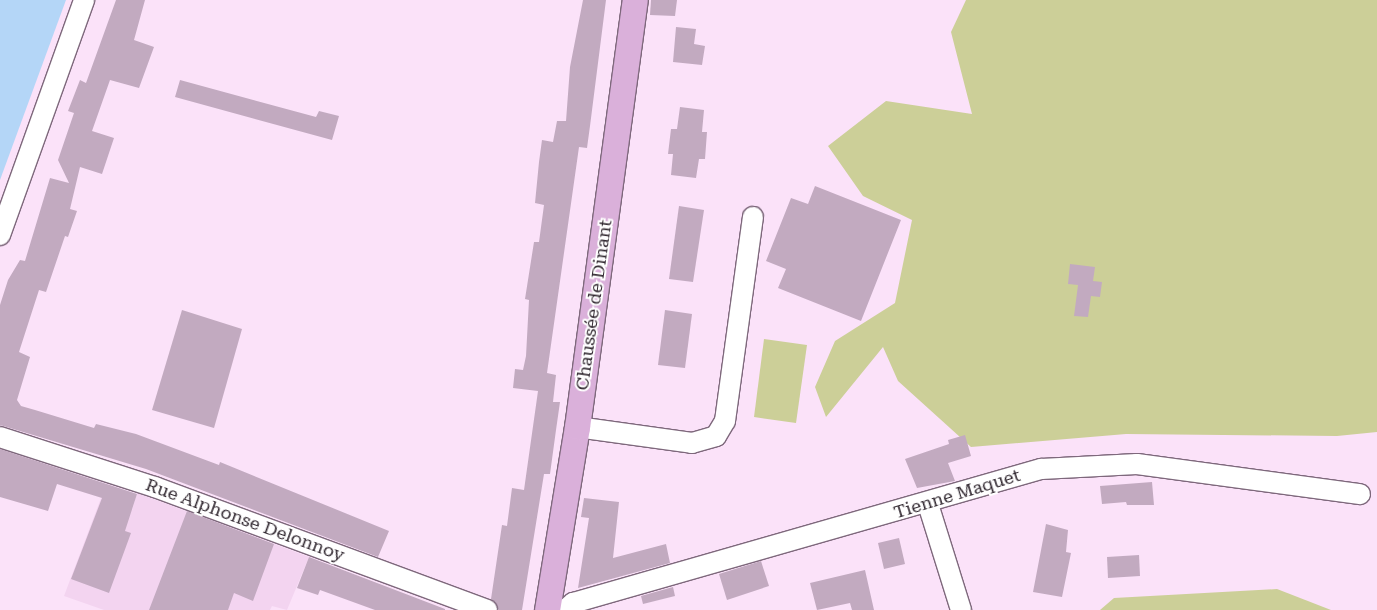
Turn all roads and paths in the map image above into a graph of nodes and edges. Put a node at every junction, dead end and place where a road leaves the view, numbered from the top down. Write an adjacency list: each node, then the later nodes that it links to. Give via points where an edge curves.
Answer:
1 (84, 0): 4 (street)
2 (634, 0): 5 (main road, Chaussée de Dinant)
3 (753, 217): 5 (street, via 725,421 716,436 692,443)
4 (0, 235)
5 (577, 427): 10 (main road, Chaussée de Dinant)
6 (0, 437): 9 (street, Rue Alphonse Delonnoy, via 155,486)
7 (1360, 494): 8 (street, Tienne Maquet, via 1137,464 1041,469)
8 (928, 504): 11 (street, Tienne Maquet, via 573,603); 12 (street)
9 (488, 610)
10 (547, 610)
11 (566, 610)
12 (961, 610)

